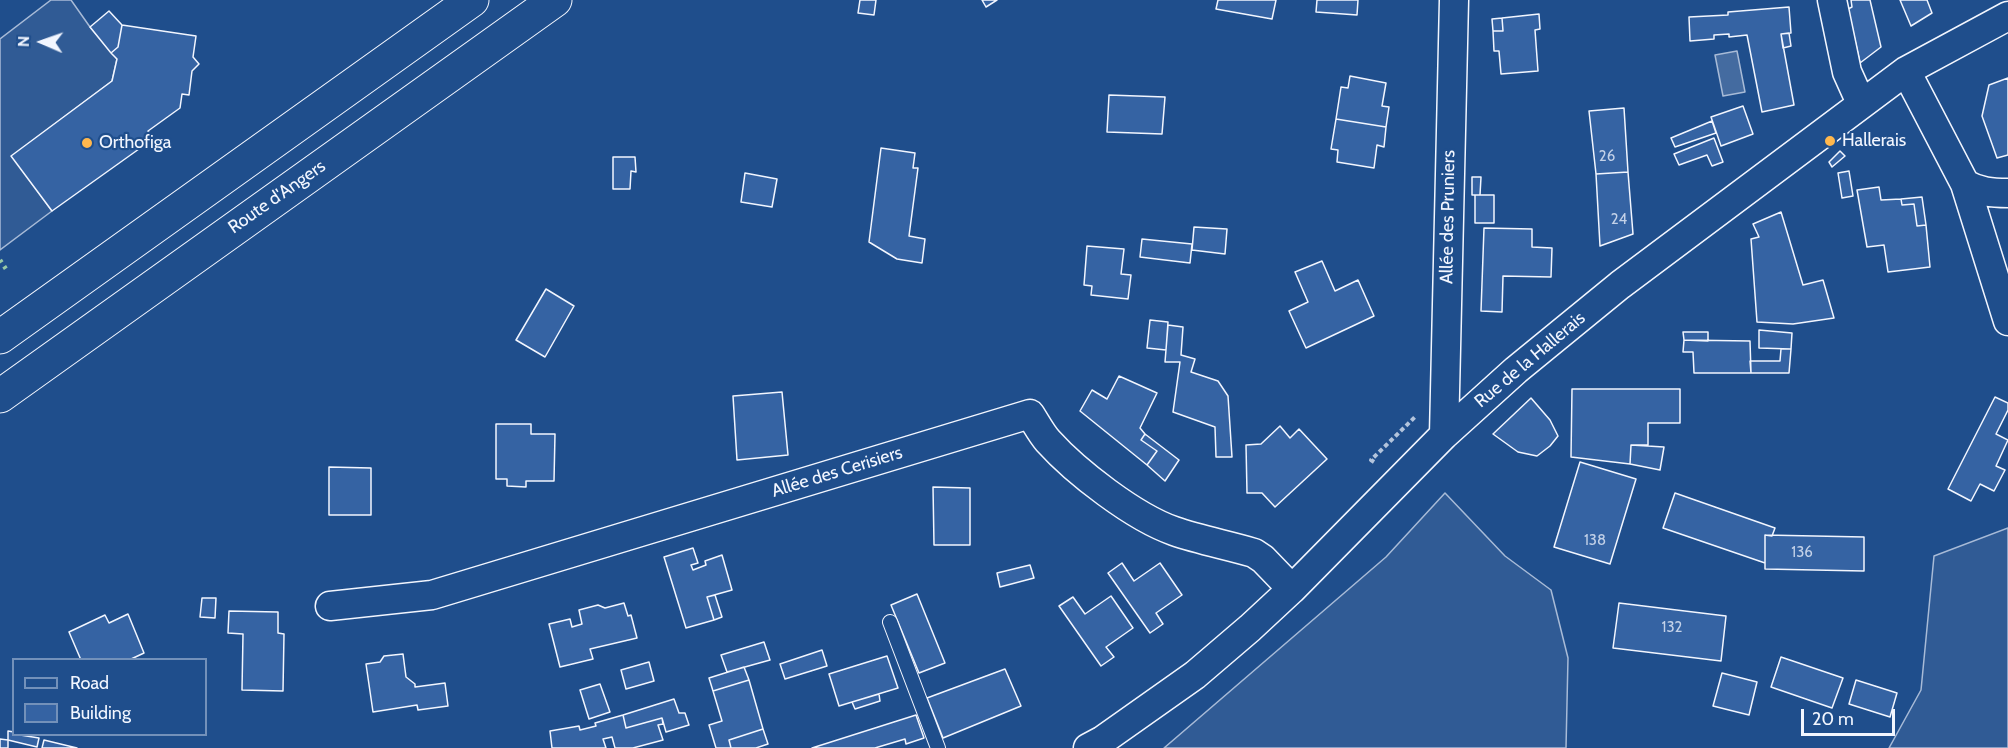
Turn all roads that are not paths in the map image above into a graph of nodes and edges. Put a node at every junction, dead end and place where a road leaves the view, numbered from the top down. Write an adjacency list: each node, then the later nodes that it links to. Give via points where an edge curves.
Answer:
1 (472, 0): 11 (highway)
2 (555, 0): 12 (highway, Route d'Angers)
3 (1454, 0): 13 (street, Allée des Pruniers)
4 (1832, 0): 7 (street, via 1847,72)
5 (2008, 16): 6 (street, Rue de la Hallerais)
6 (1906, 70): 7 (street, Rue de la Hallerais); 8 (street)
7 (1861, 103): 13 (street, Rue de la Hallerais, via 1620,285)
8 (1965, 184): 9 (street); 10 (street)
9 (2008, 194)
10 (2008, 321)
11 (0, 337)
12 (0, 396)
13 (1444, 435): 14 (street, Rue de la Hallerais)
14 (1292, 590): 15 (street, Allée des Cerisiers, via 1254,553 1173,530 1119,500 1069,462 1046,439 1030,414 432,595); 18 (street, Rue de la Hallerais, via 1195,675)
15 (330, 606)
16 (890, 622): 17 (lane)
17 (938, 748)
18 (1088, 748)

